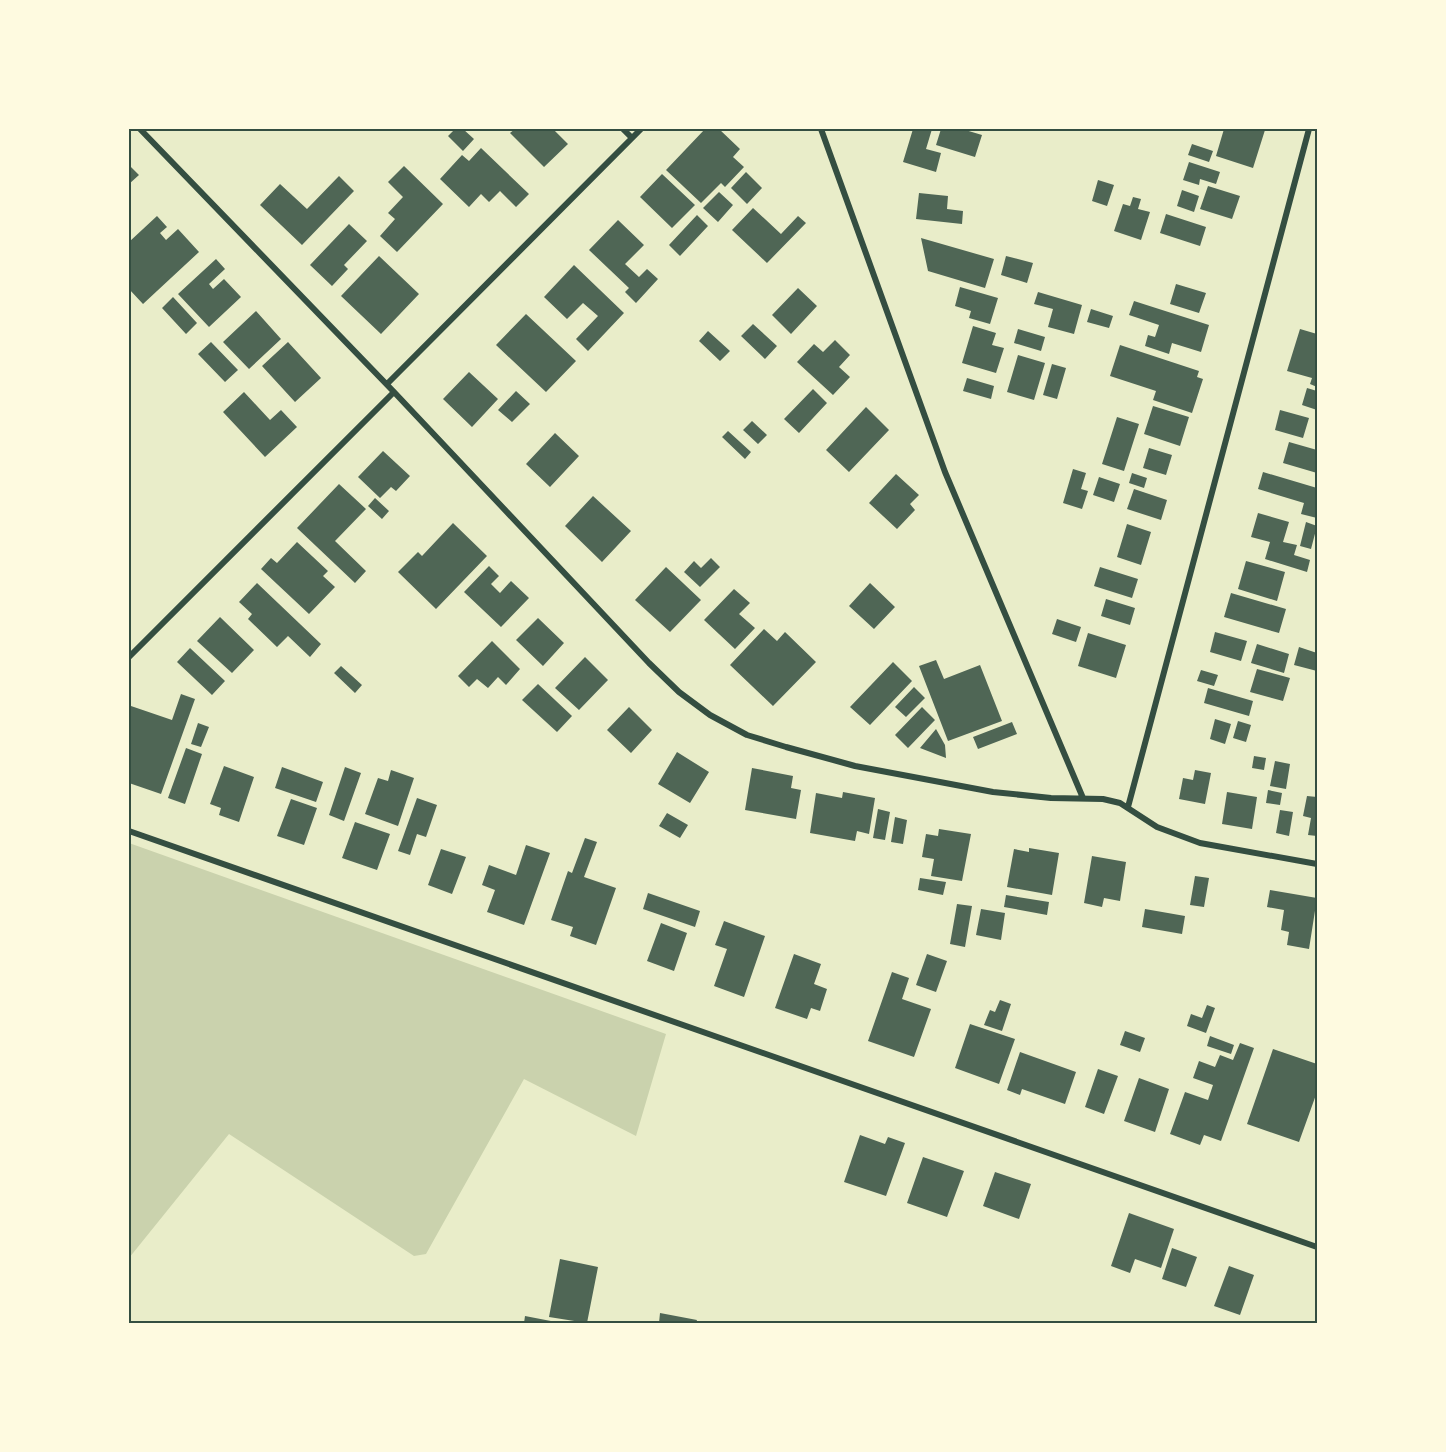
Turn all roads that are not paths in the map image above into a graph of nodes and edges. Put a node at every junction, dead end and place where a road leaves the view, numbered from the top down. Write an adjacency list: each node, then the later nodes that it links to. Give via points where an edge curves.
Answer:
1 (140, 129): 7 (street)
2 (623, 129): 6 (street)
3 (641, 129): 6 (street)
4 (821, 129): 10 (street, via 945,472)
5 (1310, 129): 11 (street)
6 (632, 138): 7 (street)
7 (387, 384): 8 (street)
8 (394, 392): 9 (street); 10 (street, via 649,663 679,692 726,724 747,735 866,768 993,792)
9 (129, 657)
10 (1083, 798): 11 (street)
11 (1128, 807): 13 (street, via 1157,827 1200,843)
12 (129, 831): 14 (street)
13 (1317, 864)
14 (1317, 1247)

